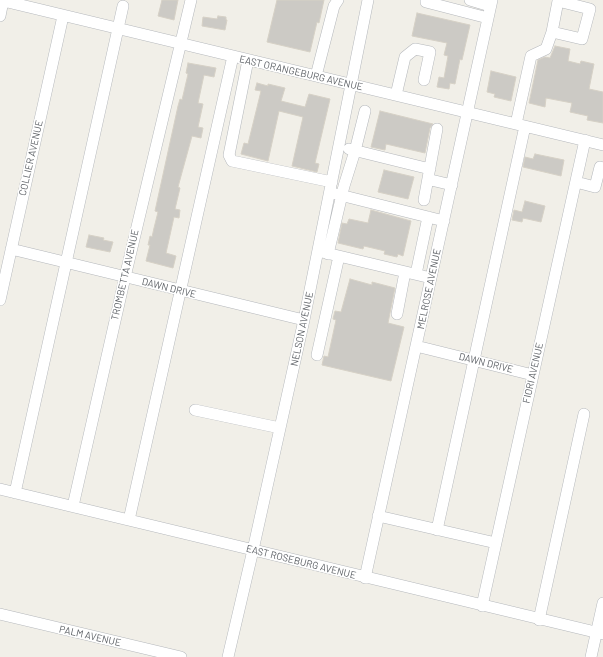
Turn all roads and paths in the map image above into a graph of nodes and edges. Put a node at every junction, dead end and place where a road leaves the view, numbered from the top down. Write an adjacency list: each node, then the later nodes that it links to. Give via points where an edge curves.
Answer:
1 (191, 0): 15 (street, TROMBETTA AVENUE)
2 (338, 0): 18 (street, via 334,6)
3 (368, 0): 20 (street, NELSON AVENUE)
4 (426, 0): 9 (street)
5 (5, 1): 10 (street); 11 (street, EAST ORANGEBURG AVENUE)
6 (470, 1): 7 (street); 9 (street)
7 (491, 3): 12 (street, MELROSE AVENUE)
8 (122, 6): 13 (street)
9 (468, 13): 12 (street)
10 (0, 16)
11 (63, 16): 13 (street, EAST ORANGEBURG AVENUE); 41 (street, COLLIER AVENUE)
12 (488, 18): 23 (street, MELROSE AVENUE)
13 (118, 29): 15 (street, EAST ORANGEBURG AVENUE); 43 (street)
14 (552, 32): 24 (street, via 546,49 531,56)
15 (181, 44): 16 (street, EAST ORANGEBURG AVENUE); 45 (street, TROMBETTA AVENUE)
16 (233, 56): 17 (street, EAST ORANGEBURG AVENUE); 47 (street)
17 (248, 60): 18 (street, EAST ORANGEBURG AVENUE); 36 (street, via 229,155 232,161)
18 (316, 76): 20 (street, EAST ORANGEBURG AVENUE)
19 (424, 80): 21 (street, via 430,52 415,49 405,57)
20 (352, 85): 21 (street, EAST ORANGEBURG AVENUE); 28 (street, NELSON AVENUE)
21 (396, 95): 23 (street, EAST ORANGEBURG AVENUE)
22 (365, 110): 29 (street)
23 (468, 112): 24 (street, EAST ORANGEBURG AVENUE); 35 (street, MELROSE AVENUE)
24 (520, 125): 26 (street, EAST ORANGEBURG AVENUE); 53 (street)
25 (437, 129): 32 (street)
26 (585, 140): 27 (street, EAST ORANGEBURG AVENUE); 34 (street, FIORI AVENUE)
27 (603, 145)
28 (339, 147): 29 (street); 31 (street, NELSON AVENUE)
29 (355, 151): 32 (street); 33 (street)
30 (600, 167): 34 (street, via 595,187)
31 (334, 170): 33 (street); 36 (street, NELSON AVENUE)
32 (429, 173): 35 (street, via 430,180); 38 (street)
33 (349, 174): 37 (street)
34 (576, 182): 54 (street, FIORI AVENUE)
35 (452, 185): 40 (street, MELROSE AVENUE)
36 (331, 188): 37 (street); 42 (street, NELSON AVENUE)
37 (342, 196): 39 (street); 42 (street)
38 (424, 200)
39 (428, 217): 40 (street); 44 (street)
40 (444, 221): 46 (street, MELROSE AVENUE)
41 (11, 249): 43 (street, DAWN DRIVE); 48 (street, COLLIER AVENUE)
42 (328, 254): 44 (street); 50 (street, NELSON AVENUE); 52 (street)
43 (67, 263): 45 (street, DAWN DRIVE); 59 (street)
44 (410, 273): 46 (street); 49 (street)
45 (124, 277): 47 (street, DAWN DRIVE); 60 (street, TROMBETTA AVENUE)
46 (431, 278): 51 (street, MELROSE AVENUE)
47 (180, 290): 50 (street, DAWN DRIVE); 62 (street)
48 (0, 300)
49 (397, 314)
50 (304, 320): 57 (street, NELSON AVENUE)
51 (416, 346): 53 (street, DAWN DRIVE); 61 (street, MELROSE AVENUE)
52 (317, 356)
53 (474, 360): 54 (street, DAWN DRIVE); 63 (street)
54 (533, 374): 64 (street, FIORI AVENUE)
55 (195, 410): 57 (street)
56 (584, 414): 70 (street)
57 (280, 428): 65 (street, NELSON AVENUE)
58 (0, 489): 59 (street, EAST ROSEBURG AVENUE)
59 (15, 493): 60 (street, EAST ROSEBURG AVENUE)
60 (73, 506): 62 (street, EAST ROSEBURG AVENUE)
61 (378, 516): 63 (street); 66 (street, MELROSE AVENUE)
62 (129, 520): 65 (street, EAST ROSEBURG AVENUE)
63 (437, 530): 64 (street)
64 (496, 543): 68 (street, FIORI AVENUE)
65 (253, 550): 66 (street, EAST ROSEBURG AVENUE); 73 (street, NELSON AVENUE)
66 (365, 578): 68 (street, EAST ROSEBURG AVENUE)
67 (603, 603): 71 (street)
68 (482, 606): 70 (street, EAST ROSEBURG AVENUE)
69 (0, 614): 72 (street, PALM AVENUE)
70 (539, 620): 71 (street, EAST ROSEBURG AVENUE)
71 (600, 633): 74 (street)
72 (181, 657)
73 (228, 657)
74 (591, 657)

